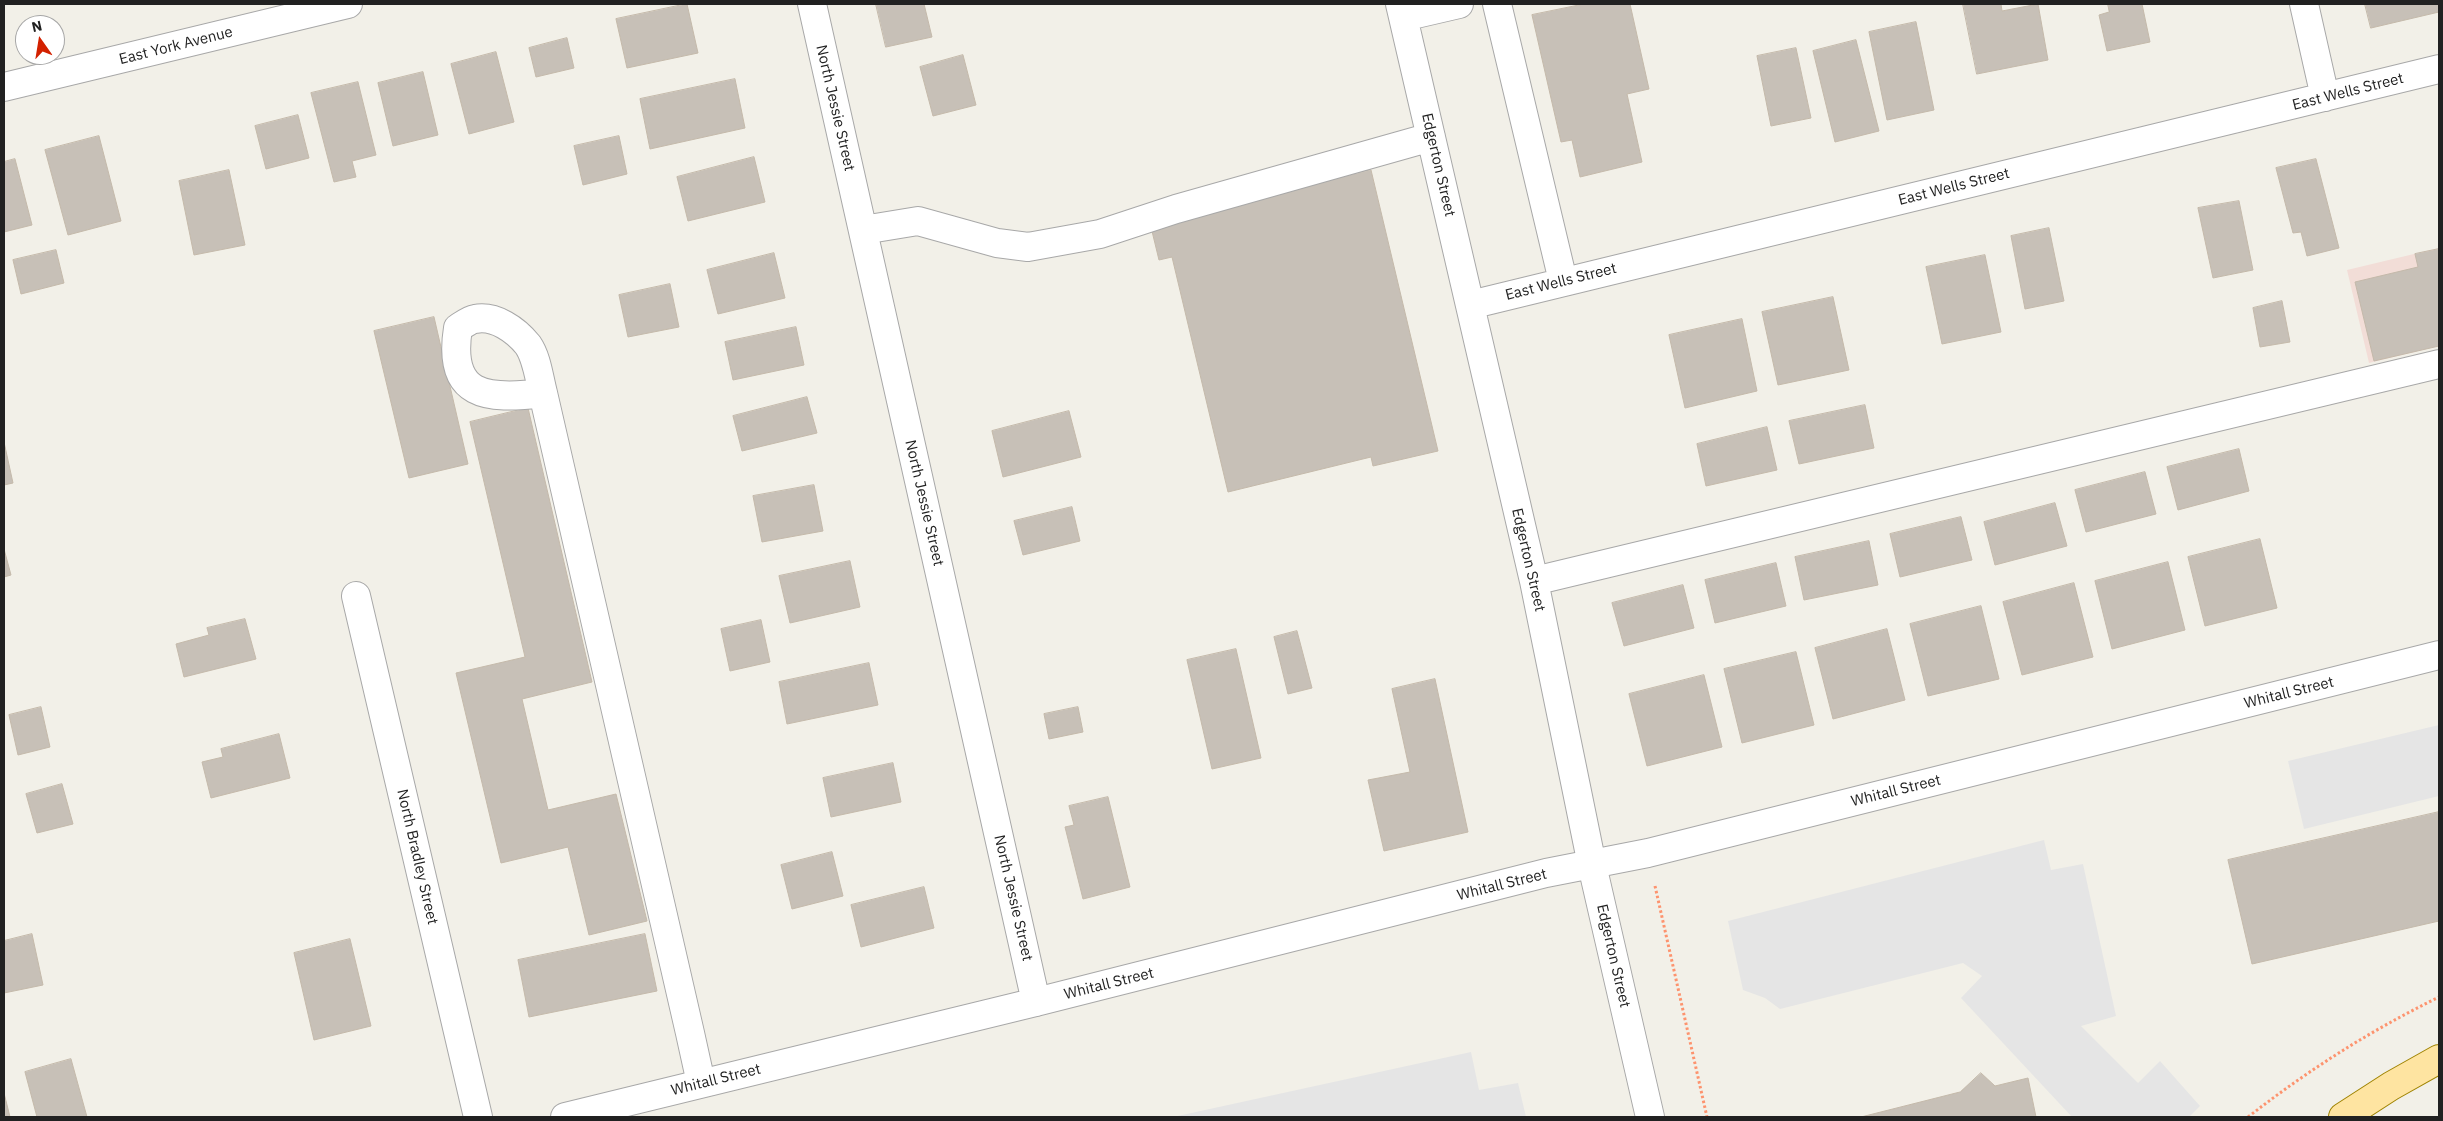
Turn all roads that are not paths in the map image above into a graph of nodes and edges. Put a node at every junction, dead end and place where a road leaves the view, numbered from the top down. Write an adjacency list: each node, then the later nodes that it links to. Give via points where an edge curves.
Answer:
1 (348, 4): 8 (street, East York Avenue)
2 (812, 4): 11 (street, North Jessie Street)
3 (1459, 4): 6 (street)
4 (1497, 4): 12 (street)
5 (2304, 4): 9 (street)
6 (1402, 10): 10 (street, Edgerton Street)
7 (2439, 69): 9 (street, East Wells Street)
8 (4, 87)
9 (2325, 98): 12 (street, East Wells Street)
10 (1431, 137): 11 (street, via 1176,209 1100,234 1028,247 997,243 918,221); 13 (street, Edgerton Street)
11 (863, 230): 20 (street, North Jessie Street)
12 (1563, 281): 13 (street, East Wells Street)
13 (1470, 305): 16 (street, Edgerton Street)
14 (2439, 364): 16 (street)
15 (543, 393): 22 (street)
16 (1534, 581): 19 (street, Edgerton Street)
17 (356, 596): 23 (street, North Bradley Street)
18 (2439, 655): 19 (street, Whitall Street)
19 (1592, 865): 20 (street, Whitall Street, via 1546,873); 25 (street, Edgerton Street)
20 (1036, 1002): 22 (street, Whitall Street)
21 (2439, 1059): 26 (main road)
22 (701, 1083): 24 (street, Whitall Street)
23 (478, 1117)
24 (565, 1117)
25 (1650, 1117)
26 (2343, 1117)

